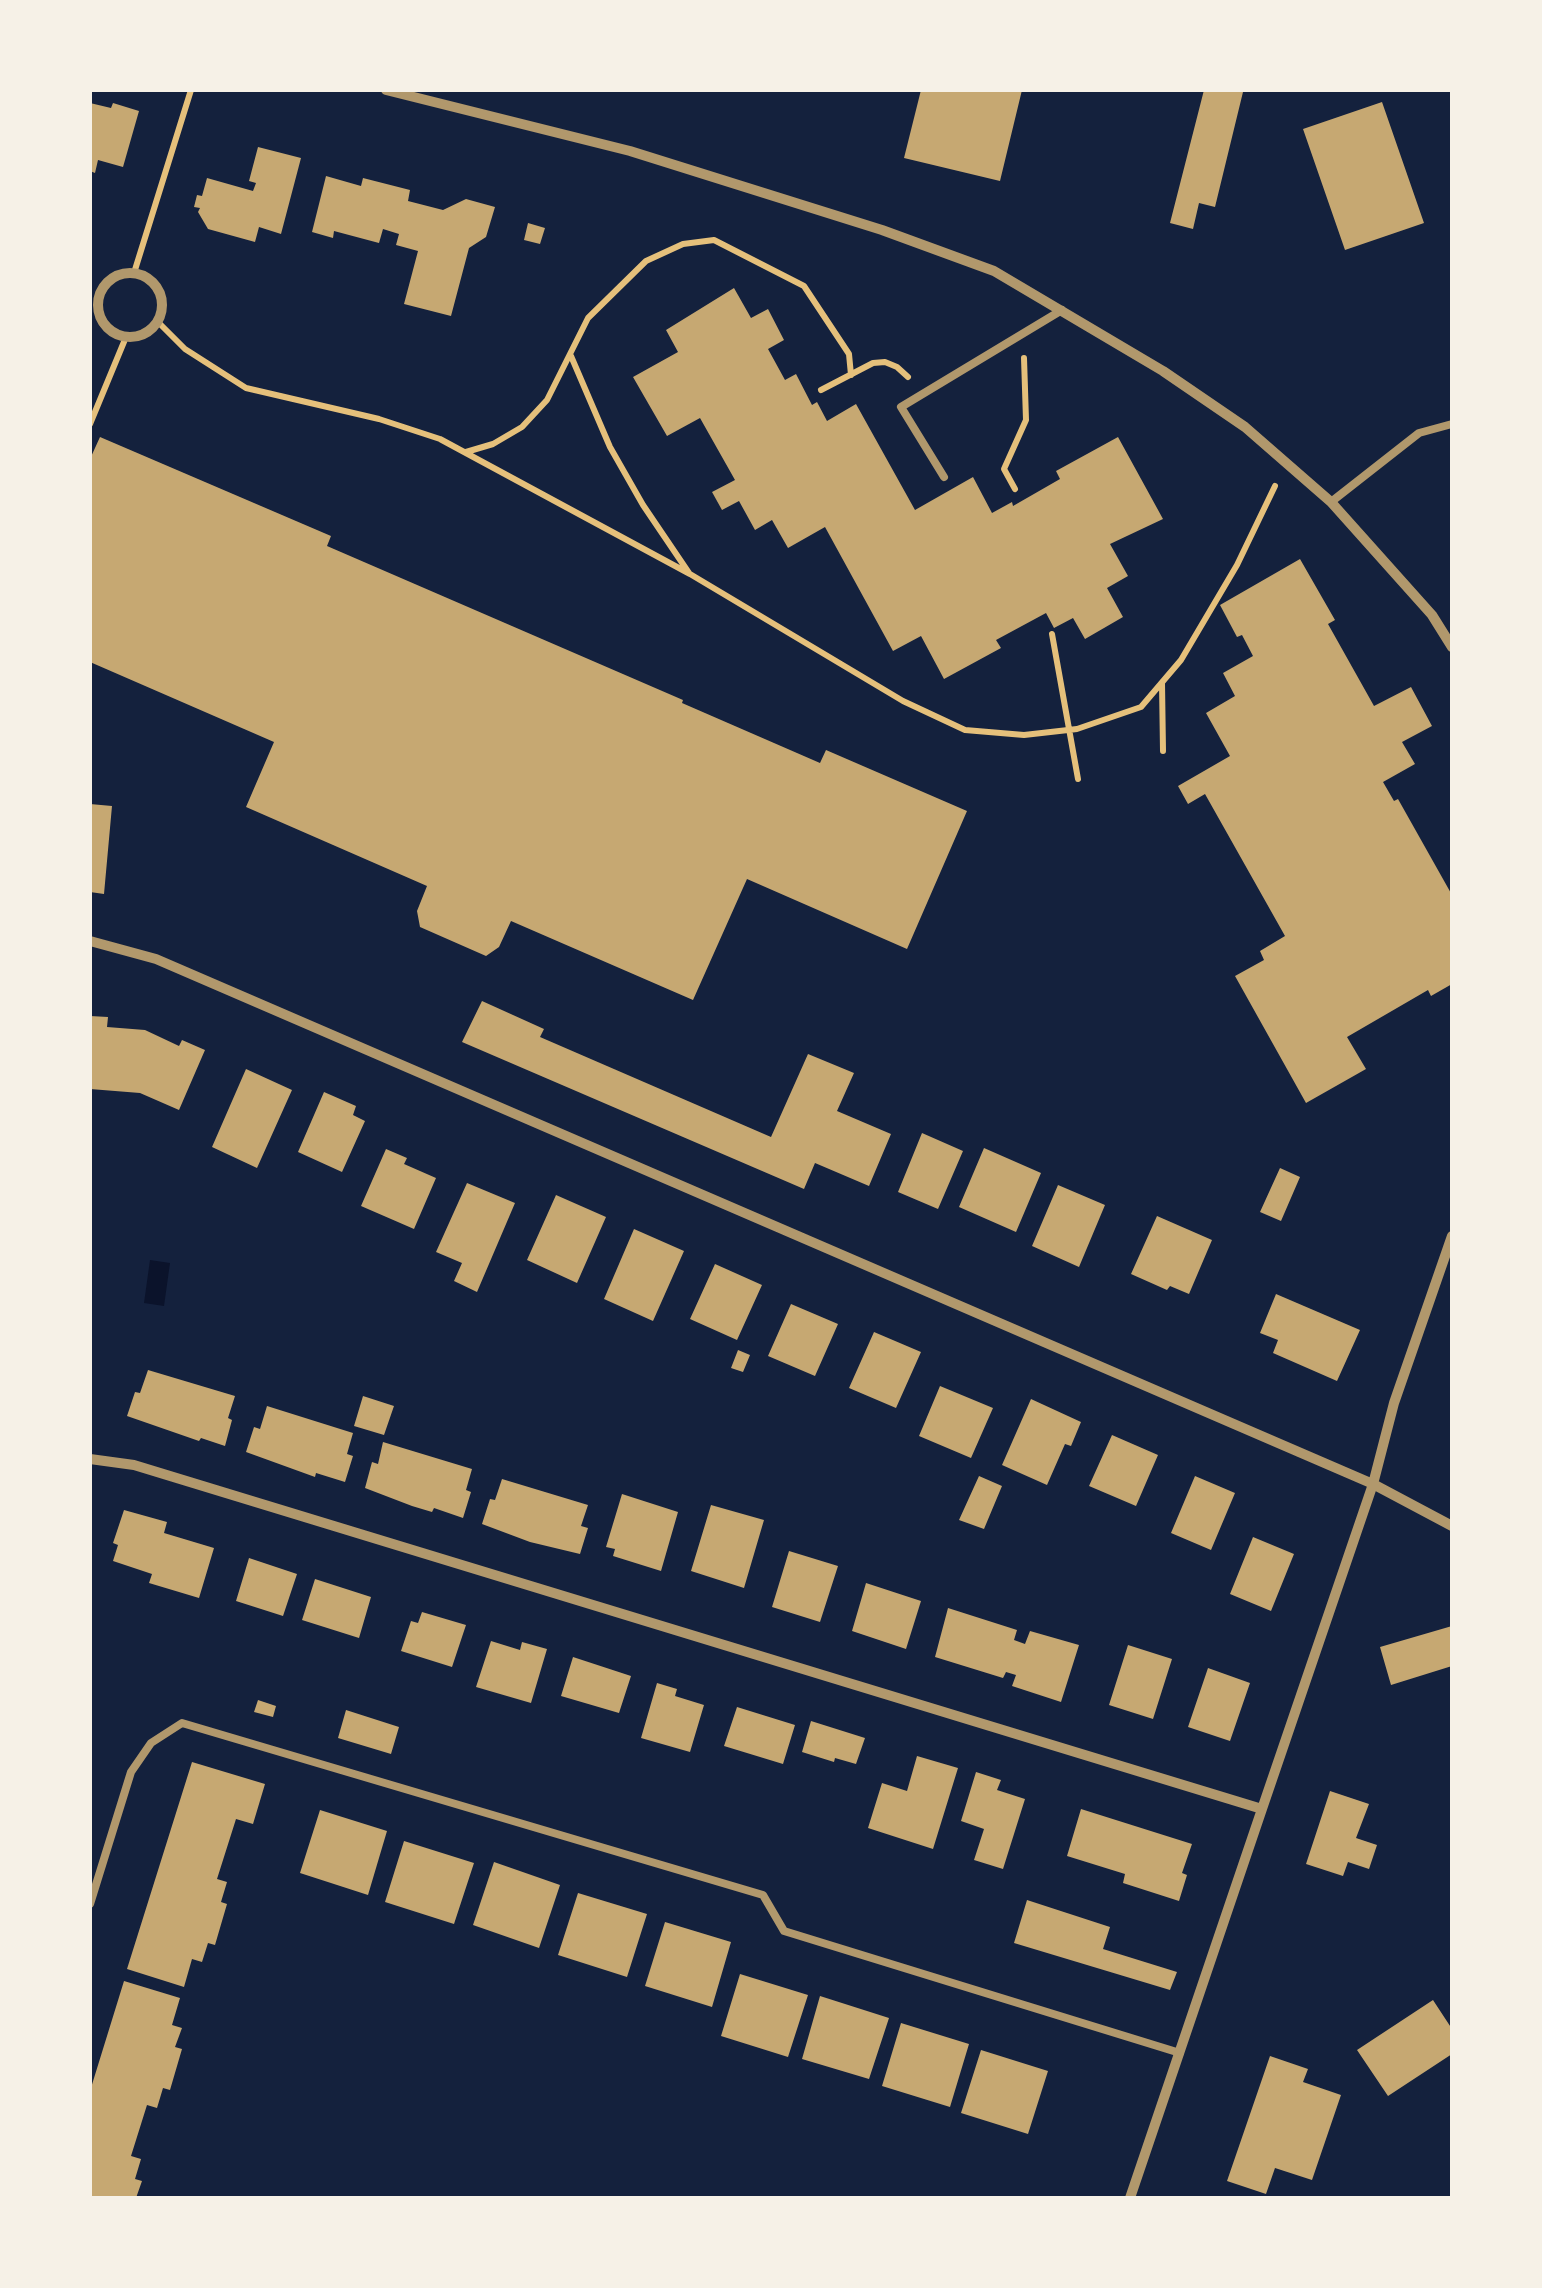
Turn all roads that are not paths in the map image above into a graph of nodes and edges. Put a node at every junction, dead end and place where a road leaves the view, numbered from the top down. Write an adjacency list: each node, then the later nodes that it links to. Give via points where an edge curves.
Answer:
1 (386, 90): 3 (street, via 630,151 882,230 994,271)
2 (94, 298): 2 (street, via 101,320 126,336 144,333 162,301 134,273 115,276)
3 (1062, 310): 5 (lane, via 901,407); 6 (street, via 1245,427)
4 (1452, 424): 6 (lane, via 1419,433)
5 (944, 478)
6 (1331, 502): 7 (street)
7 (1452, 647)
8 (90, 941): 11 (street, via 156,958)
9 (1452, 1236): 11 (street)
10 (90, 1460): 13 (street, via 134,1465)
11 (1372, 1484): 12 (street); 13 (street)
12 (1452, 1526)
13 (1262, 1809): 15 (street)
14 (90, 1904): 15 (lane, via 132,1772 150,1743 182,1723 763,1895 784,1931)
15 (1180, 2053): 16 (street)
16 (1130, 2198)

